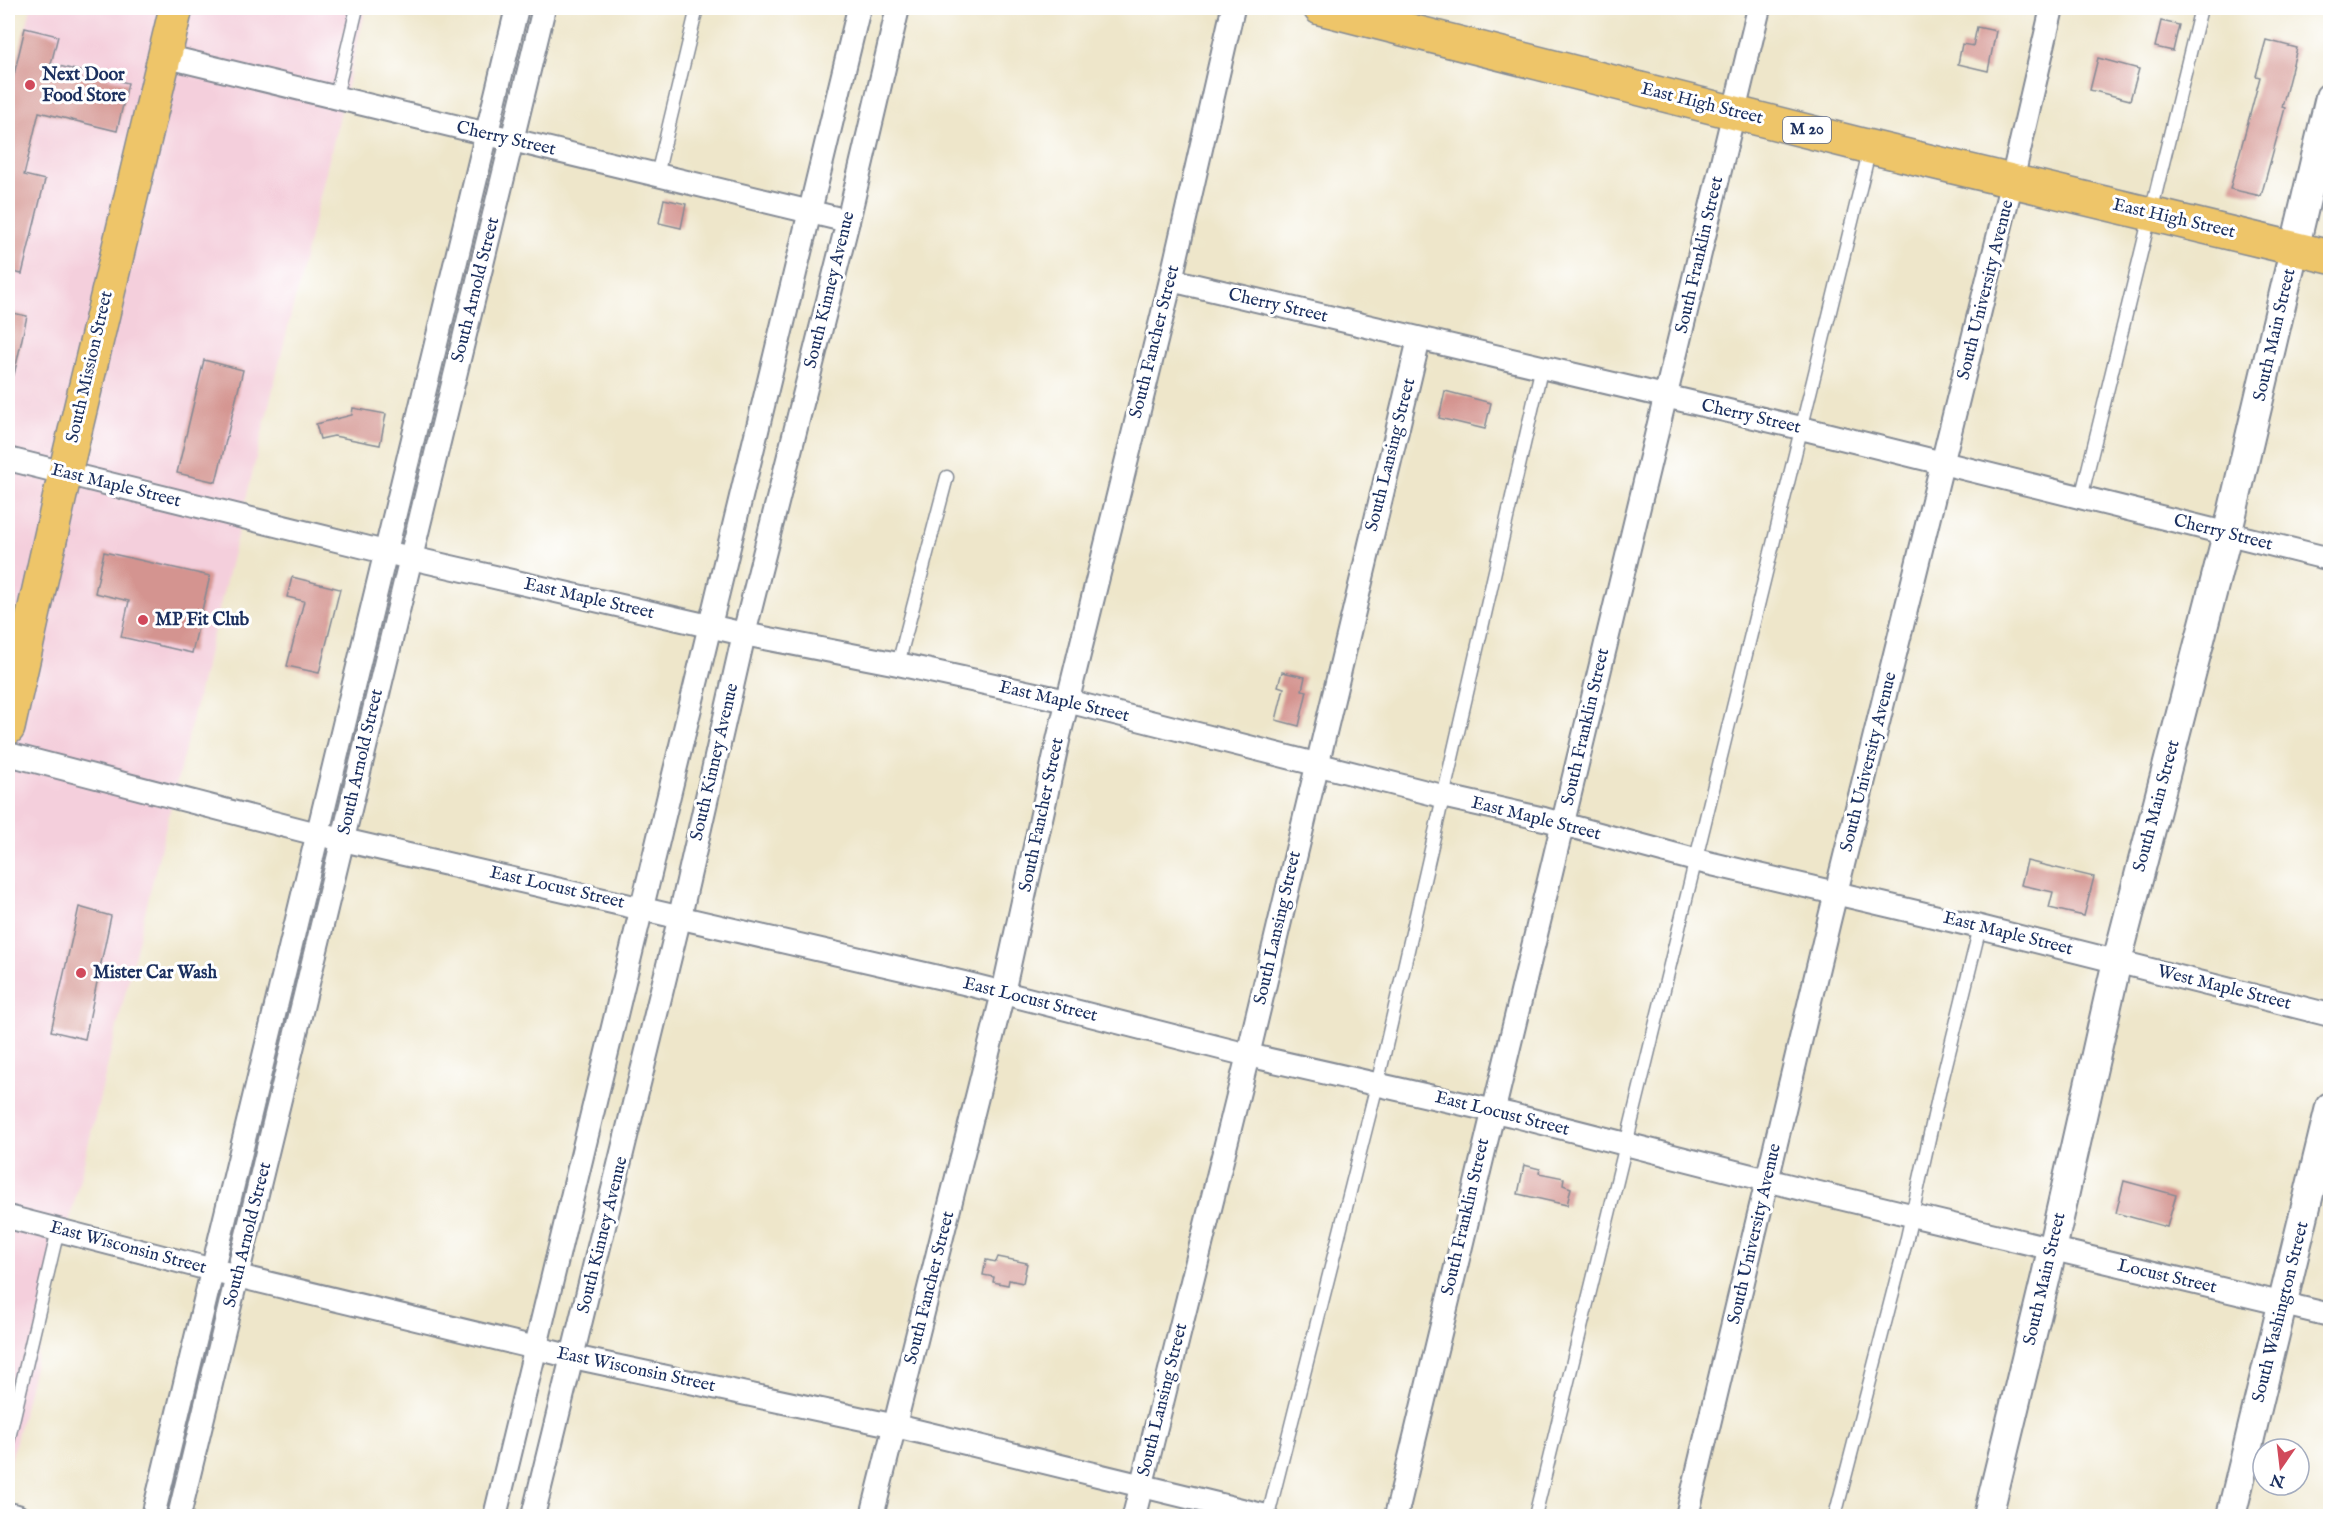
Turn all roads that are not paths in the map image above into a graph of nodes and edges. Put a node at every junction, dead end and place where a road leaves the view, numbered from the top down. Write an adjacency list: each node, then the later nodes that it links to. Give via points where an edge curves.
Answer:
1 (176, 8): 13 (main road, South Mission Street)
2 (357, 8): 14 (lane)
3 (517, 8): 17 (street, South Arnold Street)
4 (544, 8): 18 (street, South Arnold Street)
5 (697, 8): 20 (lane)
6 (859, 8): 22 (street, South Kinney Avenue)
7 (898, 8): 24 (street, South Kinney Avenue)
8 (1233, 8): 27 (street, South Fancher Street)
9 (1320, 8): 16 (main road, East High Street / M 20)
10 (1759, 8): 16 (street, South Franklin Street)
11 (2052, 8): 21 (street, South University Avenue)
12 (2201, 8): 23 (lane)
13 (164, 56): 14 (street, Cherry Street); 34 (main road, South Mission Street)
14 (336, 96): 17 (street, Cherry Street)
15 (2331, 97): 25 (street, South Main Street)
16 (1734, 111): 19 (main road, East High Street / M 20); 30 (street, South Franklin Street)
17 (486, 135): 18 (street, Cherry Street); 38 (street, South Arnold Street)
18 (512, 141): 20 (street, Cherry Street); 39 (street, South Arnold Street)
19 (1870, 147): 21 (main road, East High Street / M 20); 31 (lane)
20 (657, 175): 22 (street, Cherry Street)
21 (2012, 181): 23 (main road, East High Street / M 20); 33 (street, South University Avenue)
22 (811, 212): 24 (street, Cherry Street); 41 (street, South Kinney Avenue)
23 (2152, 214): 25 (main road, East High Street / M 20); 36 (lane)
24 (848, 221): 42 (street, South Kinney Avenue)
25 (2295, 248): 26 (main road, M 20); 37 (street, South Main Street)
26 (2331, 257)
27 (1171, 280): 28 (street, Cherry Street); 44 (street, South Fancher Street)
28 (1419, 339): 29 (street, Cherry Street); 47 (street, South Lansing Street)
29 (1542, 366): 30 (street, Cherry Street); 48 (lane)
30 (1666, 396): 31 (street, Cherry Street); 49 (street, South Franklin Street)
31 (1801, 428): 33 (street, Cherry Street); 52 (lane)
32 (8, 459): 34 (street, East Maple Street)
33 (1943, 463): 36 (street, Cherry Street); 53 (street, South University Avenue)
34 (65, 473): 38 (street, East Maple Street); 45 (main road, South Mission Street)
35 (946, 477): 43 (lane)
36 (2081, 498): 37 (street, Cherry Street)
37 (2228, 535): 40 (street, Cherry Street); 57 (street, South Main Street)
38 (385, 552): 39 (street, East Maple Street); 50 (street, South Arnold Street)
39 (410, 557): 41 (street, East Maple Street); 51 (street, South Arnold Street)
40 (2331, 559)
41 (710, 626): 42 (street, East Maple Street); 54 (street, South Kinney Avenue)
42 (744, 634): 43 (street, East Maple Street); 55 (street, South Kinney Avenue)
43 (898, 664): 44 (street, East Maple Street)
44 (1067, 701): 47 (street, East Maple Street); 58 (street, South Fancher Street)
45 (8, 728)
46 (8, 754): 50 (street, East Locust Street)
47 (1317, 764): 48 (street, East Maple Street); 60 (street, South Lansing Street)
48 (1442, 796): 49 (street, East Maple Street); 61 (lane)
49 (1563, 824): 52 (street, East Maple Street); 63 (street, South Franklin Street)
50 (317, 834): 51 (street, East Locust Street); 70 (street, South Arnold Street)
51 (343, 840): 54 (street, East Locust Street); 71 (street, South Arnold Street)
52 (1695, 860): 53 (street, East Maple Street); 64 (lane)
53 (1837, 894): 56 (street, East Maple Street); 65 (street, South University Avenue)
54 (642, 908): 55 (street, East Locust Street); 74 (street, South Kinney Avenue)
55 (680, 916): 58 (street, East Locust Street); 75 (street, South Kinney Avenue)
56 (1980, 927): 57 (street, East Maple Street); 66 (lane)
57 (2117, 961): 59 (street, West Maple Street); 69 (street, South Main Street)
58 (1004, 993): 60 (street, East Locust Street); 76 (street, South Fancher Street)
59 (2331, 1015)
60 (1248, 1055): 61 (street, East Locust Street); 78 (street, South Lansing Street)
61 (1377, 1085): 63 (street, East Locust Street); 87 (lane)
62 (2331, 1107): 72 (street, South Washington Street)
63 (1491, 1111): 64 (street, East Locust Street); 88 (street, South Franklin Street)
64 (1625, 1145): 65 (street, East Locust Street); 89 (lane)
65 (1767, 1180): 66 (street, East Locust Street); 90 (street, South University Avenue)
66 (1912, 1215): 69 (street, East Locust Street); 91 (lane)
67 (8, 1217): 68 (street, East Wisconsin Street)
68 (58, 1230): 70 (street, East Wisconsin Street); 77 (lane)
69 (2052, 1250): 72 (street, Locust Street); 92 (street, South Main Street)
70 (213, 1270): 71 (street, East Wisconsin Street); 81 (street, South Arnold Street)
71 (238, 1275): 74 (street, East Wisconsin Street); 82 (street, South Arnold Street)
72 (2282, 1304): 73 (street, Locust Street); 93 (street, South Washington Street)
73 (2331, 1315)
74 (536, 1347): 75 (street, East Wisconsin Street); 83 (street, South Kinney Avenue)
75 (573, 1357): 76 (street, East Wisconsin Street); 84 (street, South Kinney Avenue)
76 (896, 1426): 78 (street, East Wisconsin Street); 85 (street, South Fancher Street)
77 (8, 1442)
78 (1141, 1486): 86 (street, South Lansing Street); 87 (street, East Wisconsin Street)
79 (8, 1514): 80 (street)
80 (16, 1516)
81 (153, 1516)
82 (179, 1516)
83 (495, 1516)
84 (533, 1516)
85 (873, 1516)
86 (1134, 1516)
87 (1267, 1516)
88 (1396, 1516)
89 (1535, 1516)
90 (1687, 1516)
91 (1835, 1516)
92 (1988, 1516)
93 (2231, 1516)

